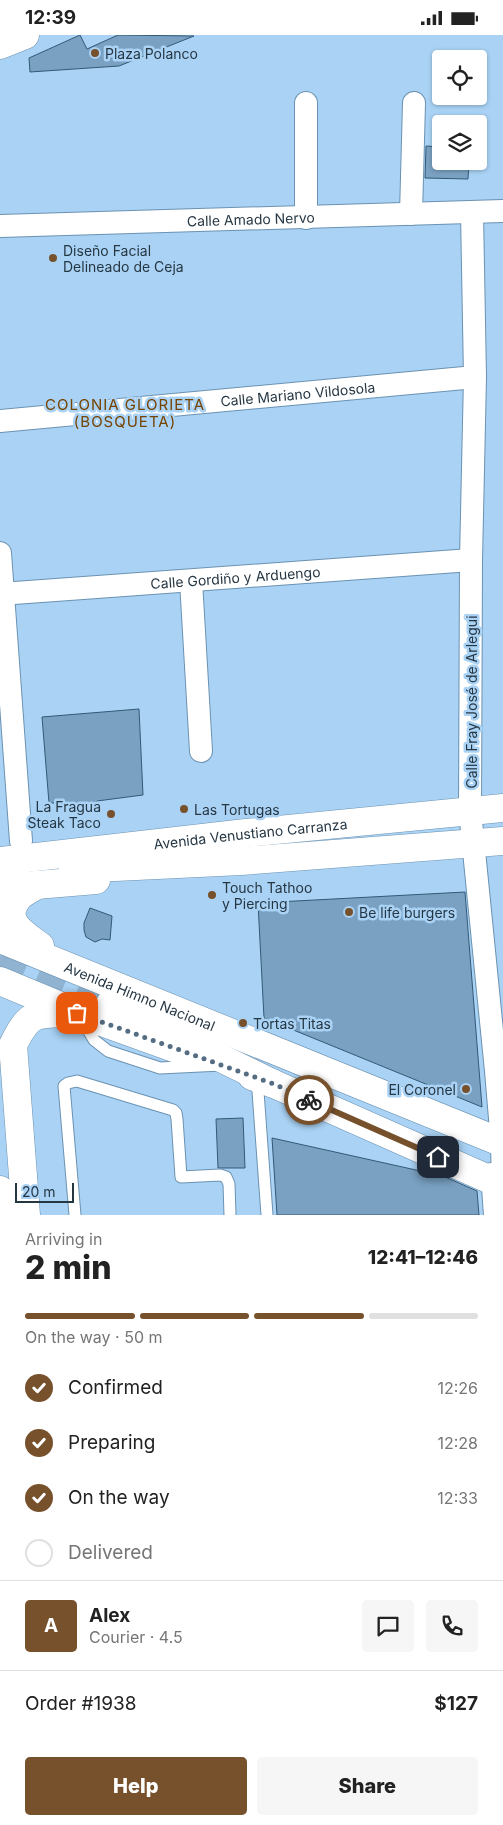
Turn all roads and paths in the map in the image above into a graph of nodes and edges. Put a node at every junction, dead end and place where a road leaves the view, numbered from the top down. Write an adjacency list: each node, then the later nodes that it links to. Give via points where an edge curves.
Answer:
1 (25, 35): 2 (main road)
2 (0, 45)
3 (306, 103): 8 (street)
4 (414, 103): 7 (street)
5 (503, 211): 6 (street, Calle Amado Nervo)
6 (472, 212): 7 (street, Calle Amado Nervo); 10 (street, Calle Fray José de Arlegui)
7 (411, 214): 8 (street, Calle Amado Nervo)
8 (306, 218): 9 (street, Calle Amado Nervo)
9 (0, 227)
10 (475, 377): 11 (street, Calle Mariano Vildosola); 13 (street, Calle Fray José de Arlegui)
11 (0, 421)
12 (0, 553): 15 (street)
13 (471, 560): 14 (street, Calle Gordiño y Arduengo); 18 (street, Calle Fray José de Arlegui)
14 (191, 581): 15 (street, Calle Gordiño y Arduengo); 16 (street)
15 (2, 594): 21 (street)
16 (201, 751)
17 (503, 808): 18 (main road, Avenida Venustiano Carranza)
18 (470, 811): 19 (main road, Avenida Venustiano Carranza); 22 (street, Calle Fray José de Arlegui)
19 (246, 833): 21 (main road, via 171,830); 23 (main road, Avenida Venustiano Carranza)
20 (503, 841): 22 (main road, Avenida Venustiano Carranza)
21 (10, 842)
22 (472, 843): 24 (main road, Avenida Venustiano Carranza); 34 (street, Calle Fray José de Arlegui, via 496,1071)
23 (0, 861)
24 (241, 861): 25 (main road, Avenida Venustiano Carranza); 26 (main road, via 172,875)
25 (0, 873)
26 (37, 885): 27 (main road); 29 (main road, via 18,898 10,917 14,925)
27 (0, 888)
28 (0, 939): 29 (main road, Avenida Himno Nacional)
29 (66, 964): 34 (main road, Avenida Himno Nacional)
30 (0, 981): 32 (main road)
31 (110, 1004): 33 (main road)
32 (77, 1013): 33 (main road); 38 (main road, via 43,1014 31,1018 22,1026 13,1045)
33 (265, 1081): 35 (main road); 41 (lane)
34 (498, 1141): 35 (street, Calle Fray José de Arlegui)
35 (500, 1185): 42 (street, Calle Fray José de Arlegui)
36 (0, 1190): 37 (main road)
37 (2, 1215)
38 (26, 1215)
39 (75, 1215): 40 (lane, via 64,1086 77,1081 173,1110 177,1119 181,1177 226,1177)
40 (230, 1215)
41 (268, 1215)
42 (495, 1215)

